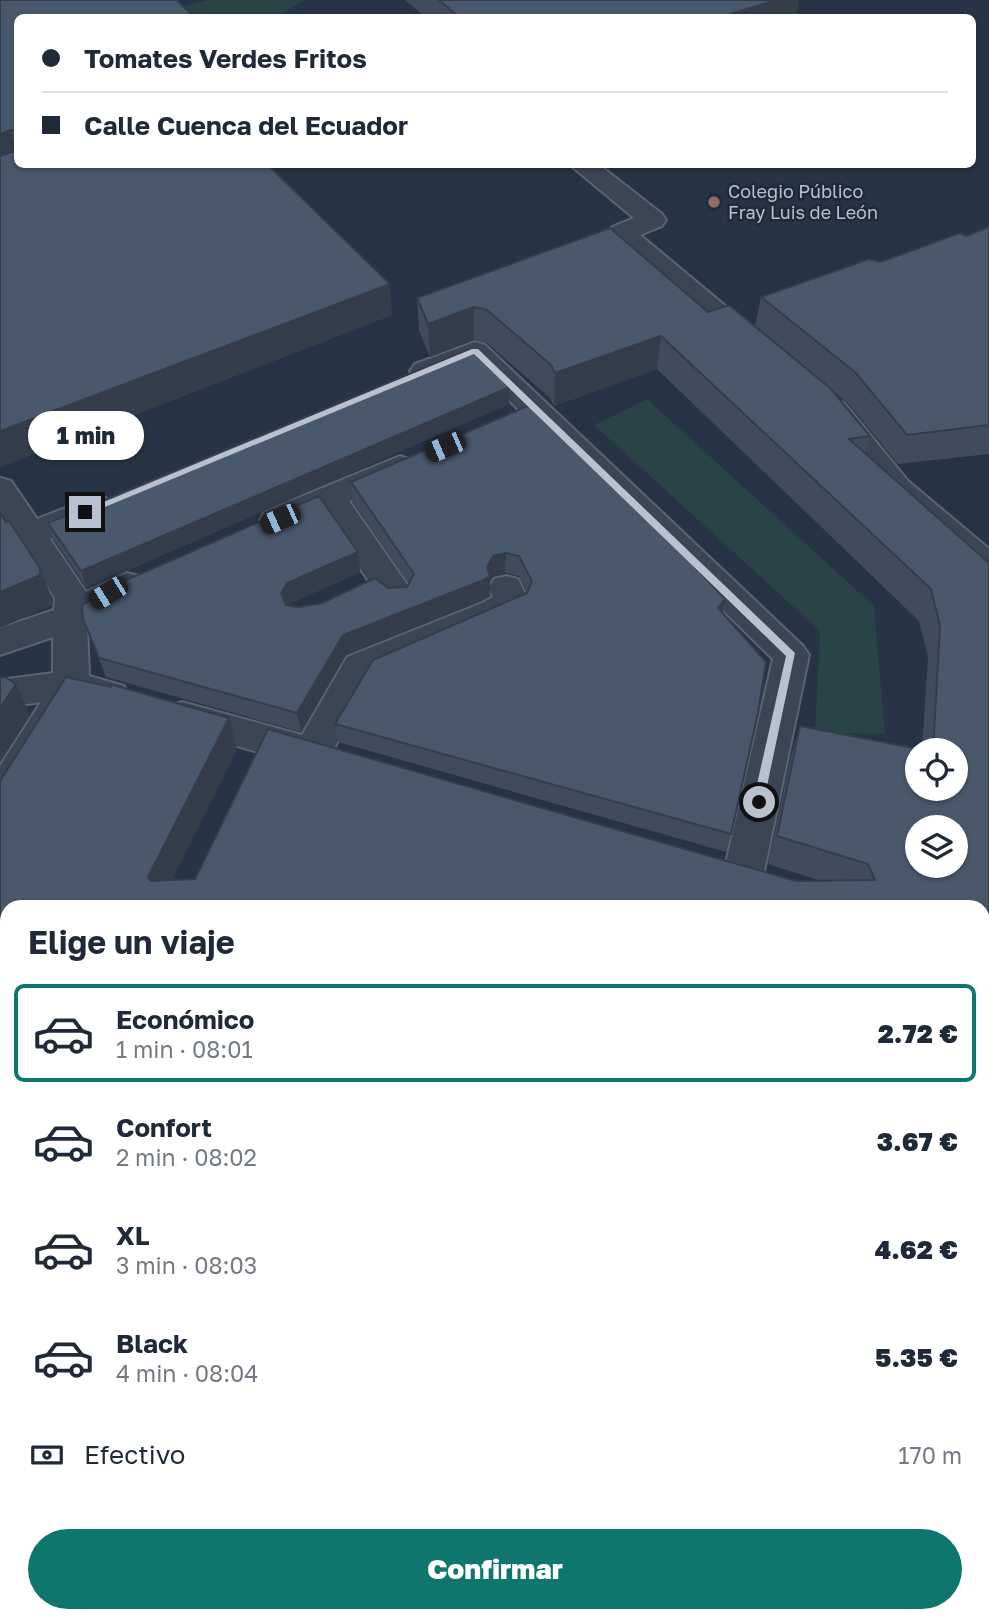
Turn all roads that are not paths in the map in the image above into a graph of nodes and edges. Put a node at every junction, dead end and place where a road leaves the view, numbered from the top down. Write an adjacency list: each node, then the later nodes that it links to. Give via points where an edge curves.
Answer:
1 (586, 168): 2 (street, via 653,220 621,233)
2 (771, 358)
3 (400, 382): 5 (street, via 475,351)
4 (814, 394): 13 (street, via 835,412 897,489)
5 (537, 407): 6 (street); 26 (street, via 791,655 762,881)
6 (500, 423)
7 (427, 455): 10 (street)
8 (0, 489): 11 (street)
9 (123, 496): 11 (street)
10 (329, 498): 12 (street); 16 (street, via 390,587)
11 (31, 534): 17 (street, via 72,597)
12 (243, 535)
13 (989, 567)
14 (157, 572): 17 (street, via 108,593)
15 (506, 588): 22 (street, via 512,602 494,612 360,667)
16 (350, 593)
17 (70, 617): 18 (street); 19 (street)
18 (0, 642)
19 (71, 684): 20 (street); 21 (street); 25 (street)
20 (0, 694)
21 (263, 739): 22 (street); 24 (street)
22 (311, 752): 23 (street)
23 (350, 764)
24 (246, 775)
25 (0, 798)
26 (704, 864)

